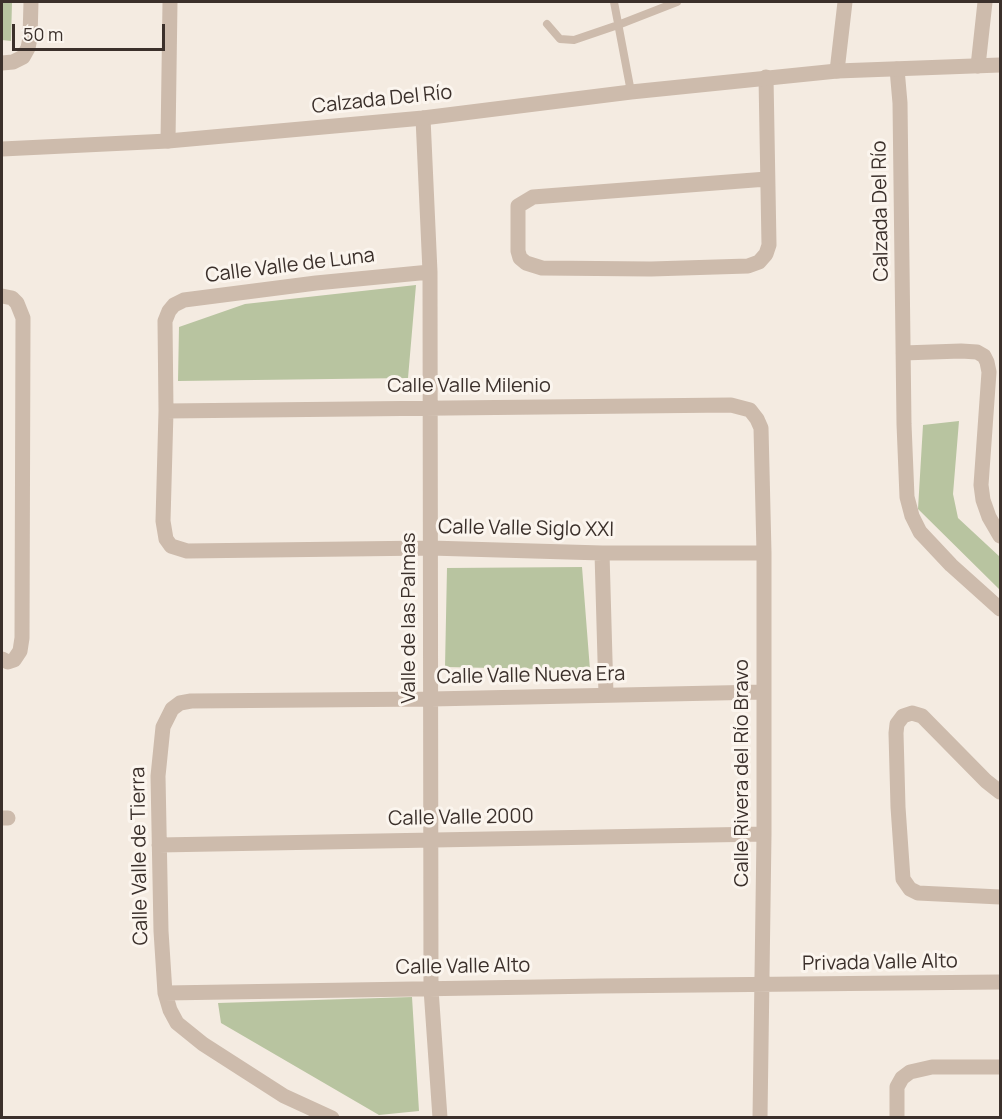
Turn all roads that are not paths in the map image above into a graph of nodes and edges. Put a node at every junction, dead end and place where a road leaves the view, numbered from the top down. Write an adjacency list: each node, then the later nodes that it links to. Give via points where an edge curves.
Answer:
1 (31, 2): 9 (street, via 28,48 23,57)
2 (170, 2): 17 (street)
3 (614, 2): 8 (lane)
4 (677, 2): 8 (lane)
5 (845, 2): 13 (street)
6 (985, 2): 11 (street)
7 (547, 24): 8 (lane, via 560,39 574,40)
8 (618, 25): 15 (lane)
9 (2, 63)
10 (1000, 65): 11 (street, Calzada Del Río)
11 (978, 66): 12 (street, Calzada Del Río)
12 (897, 69): 13 (street, Calzada Del Río); 22 (street, Calzada Del Río)
13 (837, 71): 14 (street, Calzada Del Río)
14 (766, 78): 15 (street, Calzada Del Río); 19 (street)
15 (630, 92): 16 (street, Calzada Del Río)
16 (423, 118): 17 (street, Calzada Del Río); 20 (street, Valle de las Palmas)
17 (168, 141): 18 (street, Calzada Del Río)
18 (2, 149)
19 (766, 179): 19 (street, via 769,245 759,262 748,266 542,268 520,258 518,206 532,196)
20 (430, 272): 23 (street, Valle de las Palmas); 24 (street, Calle Valle de Luna, via 184,300 174,305 165,321)
21 (2, 296): 31 (street, via 17,303 23,318 22,638 14,660)
22 (903, 353): 26 (street, via 961,351 984,356 989,372 981,485 989,517); 30 (street, Calzada Del Río, via 905,481 912,516 932,546)
23 (429, 407): 24 (street, Calle Valle Milenio); 25 (street, Calle Valle Milenio, via 731,405 750,411); 27 (street, Valle de las Palmas)
24 (166, 411): 27 (street, Calle Valle Siglo XXI, via 163,521 171,546 187,551)
25 (761, 428): 29 (street, Calle Rivera del Río Bravo)
26 (1000, 536)
27 (430, 548): 28 (street, Calle Valle Siglo XXI); 34 (street, Valle de las Palmas)
28 (602, 553): 29 (street, Calle Valle Siglo XXI); 33 (street)
29 (764, 553): 32 (street, Calle Rivera del Río Bravo)
30 (1000, 609)
31 (2, 659)
32 (764, 692): 33 (street, Calle Valle Nueva Era); 37 (street, Calle Rivera del Río Bravo)
33 (606, 695): 34 (street, Calle Valle Nueva Era)
34 (431, 699): 35 (street, Calle Valle Nueva Era); 38 (street, Valle de las Palmas)
35 (191, 701): 39 (street, Calle Valle de Tierra, via 172,709 163,727 158,776)
36 (1000, 792): 40 (street, via 922,716 912,713 897,724 903,879 918,893)
37 (764, 834): 38 (street, Calle Valle 2000); 42 (street, Calle Rivera del Río Bravo)
38 (431, 840): 39 (street, Calle Valle 2000); 43 (street, Valle de las Palmas)
39 (159, 845): 44 (street, Calle Valle de Tierra)
40 (1000, 897)
41 (1000, 982): 42 (street, Privada Valle Alto)
42 (761, 985): 43 (street, Calle Valle Alto); 48 (street, Calle Rivera del Río Bravo)
43 (431, 989): 44 (street, Calle Valle Alto); 47 (street, Valle de las Palmas)
44 (165, 993): 46 (street, Calle Valle de Tierra, via 177,1023 203,1044 284,1096)
45 (1000, 1067): 49 (street, via 932,1067 910,1072 897,1087)
46 (332, 1118)
47 (440, 1118)
48 (760, 1118)
49 (897, 1118)

